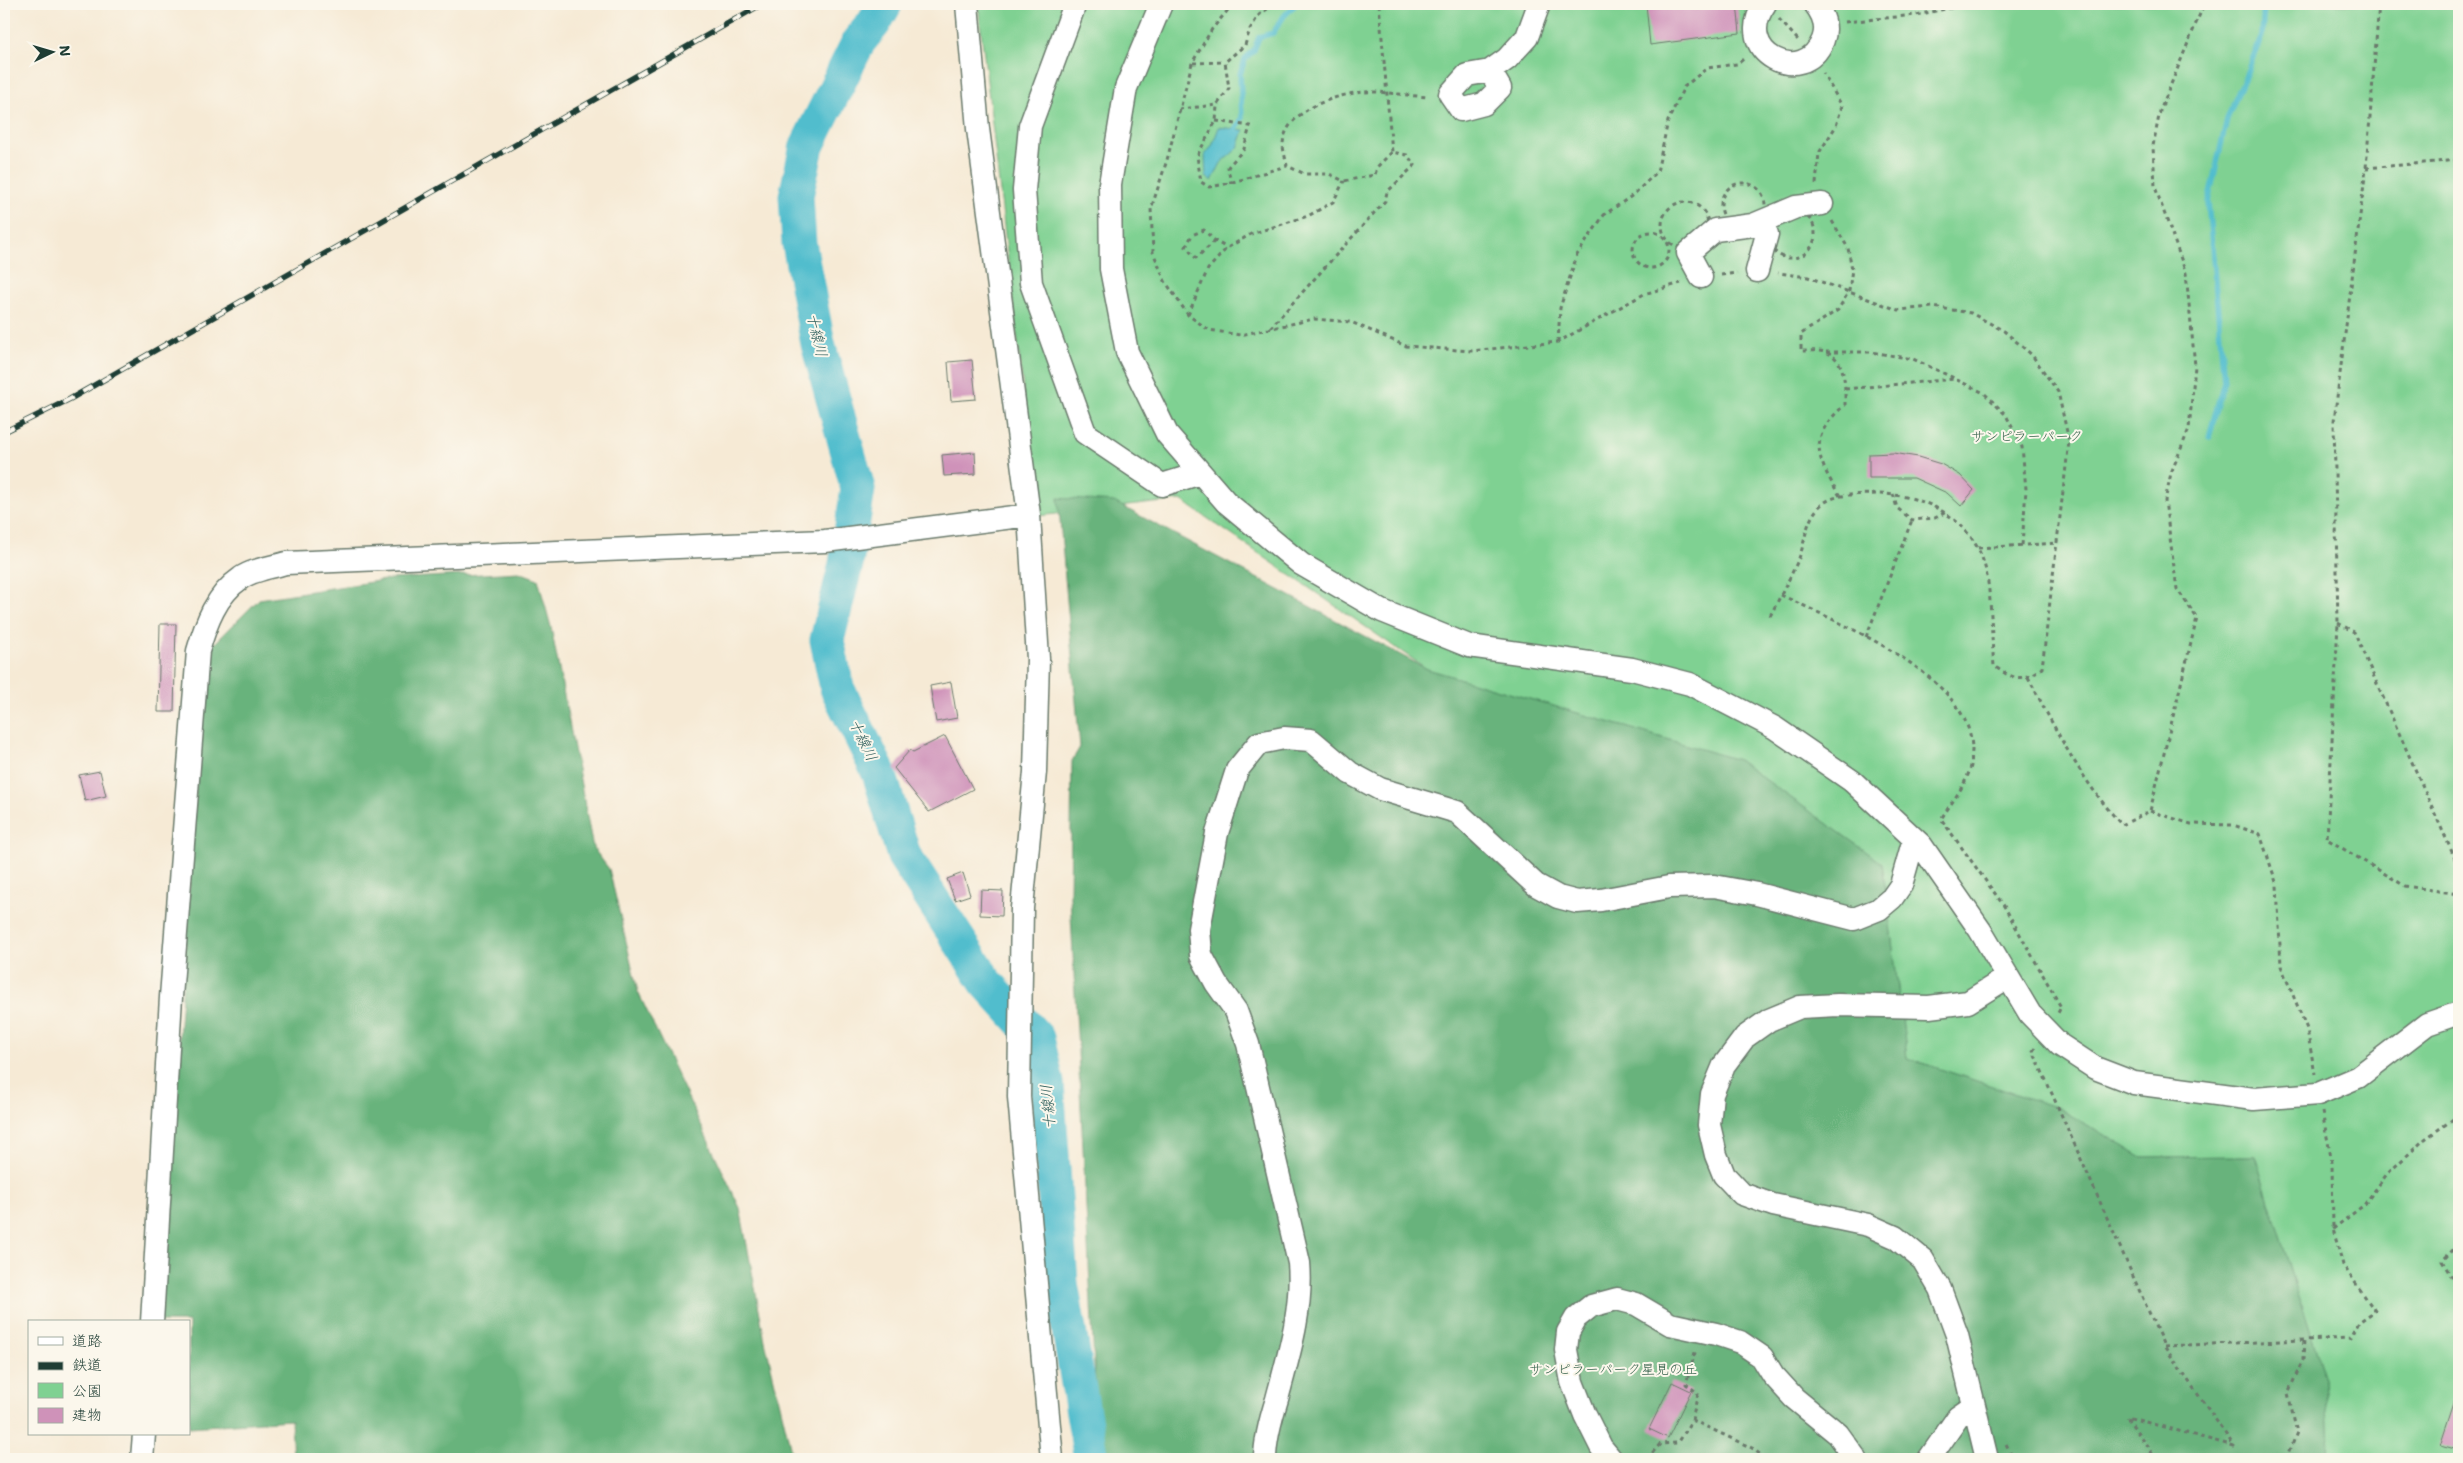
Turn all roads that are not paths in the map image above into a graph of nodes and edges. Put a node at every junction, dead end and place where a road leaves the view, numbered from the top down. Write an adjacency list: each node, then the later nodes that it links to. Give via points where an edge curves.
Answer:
1 (967, 4): 13 (street, via 978,129)
2 (1075, 4): 12 (street, via 1030,126 1024,190 1031,283 1085,433 1162,485)
3 (1161, 4): 12 (street, via 1126,88 1110,184 1111,269 1127,352 1167,434)
4 (1539, 4): 7 (street, via 1527,37 1507,59)
5 (1765, 4): 6 (street, via 1755,24 1760,46 1768,56 1790,64 1813,56 1820,46 1825,35)
6 (1820, 14)
7 (1490, 71): 7 (street, via 1467,75 1450,94 1461,110 1484,104 1500,88)
8 (1822, 204): 11 (street, via 1796,207 1753,225 1715,230 1688,253)
9 (1767, 234): 10 (street)
10 (1757, 271)
11 (1701, 277)
12 (1201, 473): 14 (street, via 1226,502 1301,564 1382,611 1469,646 1632,668 1690,684 1775,728 1852,781)
13 (1029, 516): 17 (street, via 825,541 286,563 242,577 221,598 206,621 198,651 171,997); 21 (street, via 1038,659 1035,772 1022,908 1019,1097)
14 (1914, 839): 15 (street, via 1980,930); 22 (street, via 1901,885 1892,898 1880,909 1854,919 1714,886 1669,887 1577,902 1558,897 1536,885 1457,812 1380,789 1350,773 1311,740 1284,738 1259,743 1237,770 1217,834 1199,929 1201,955 1236,1011 1248,1044 1299,1263 1301,1285 1295,1330 1270,1422)
15 (2008, 977): 16 (street, via 2030,1014 2047,1032 2060,1045 2095,1068 2134,1083 2254,1099 2318,1094 2358,1078 2427,1024); 18 (street, via 1968,1002 1929,1007 1800,1006 1768,1020 1745,1037 1724,1065 1712,1094 1708,1125 1724,1174 1742,1194 1773,1205 1868,1225 1895,1237 1923,1260 1940,1290 1957,1335)
16 (2459, 1013)
17 (152, 1320)
18 (1974, 1406): 25 (street, via 1958,1418); 26 (street)
19 (144, 1436): 20 (street)
20 (142, 1459)
21 (1052, 1459)
22 (1265, 1459)
23 (1611, 1459): 24 (street, via 1585,1416 1572,1382 1566,1350 1568,1332 1576,1318 1591,1306 1616,1299 1636,1304 1670,1324 1740,1342 1762,1357 1784,1388 1838,1434)
24 (1856, 1459)
25 (1929, 1459)
26 (1987, 1459)

